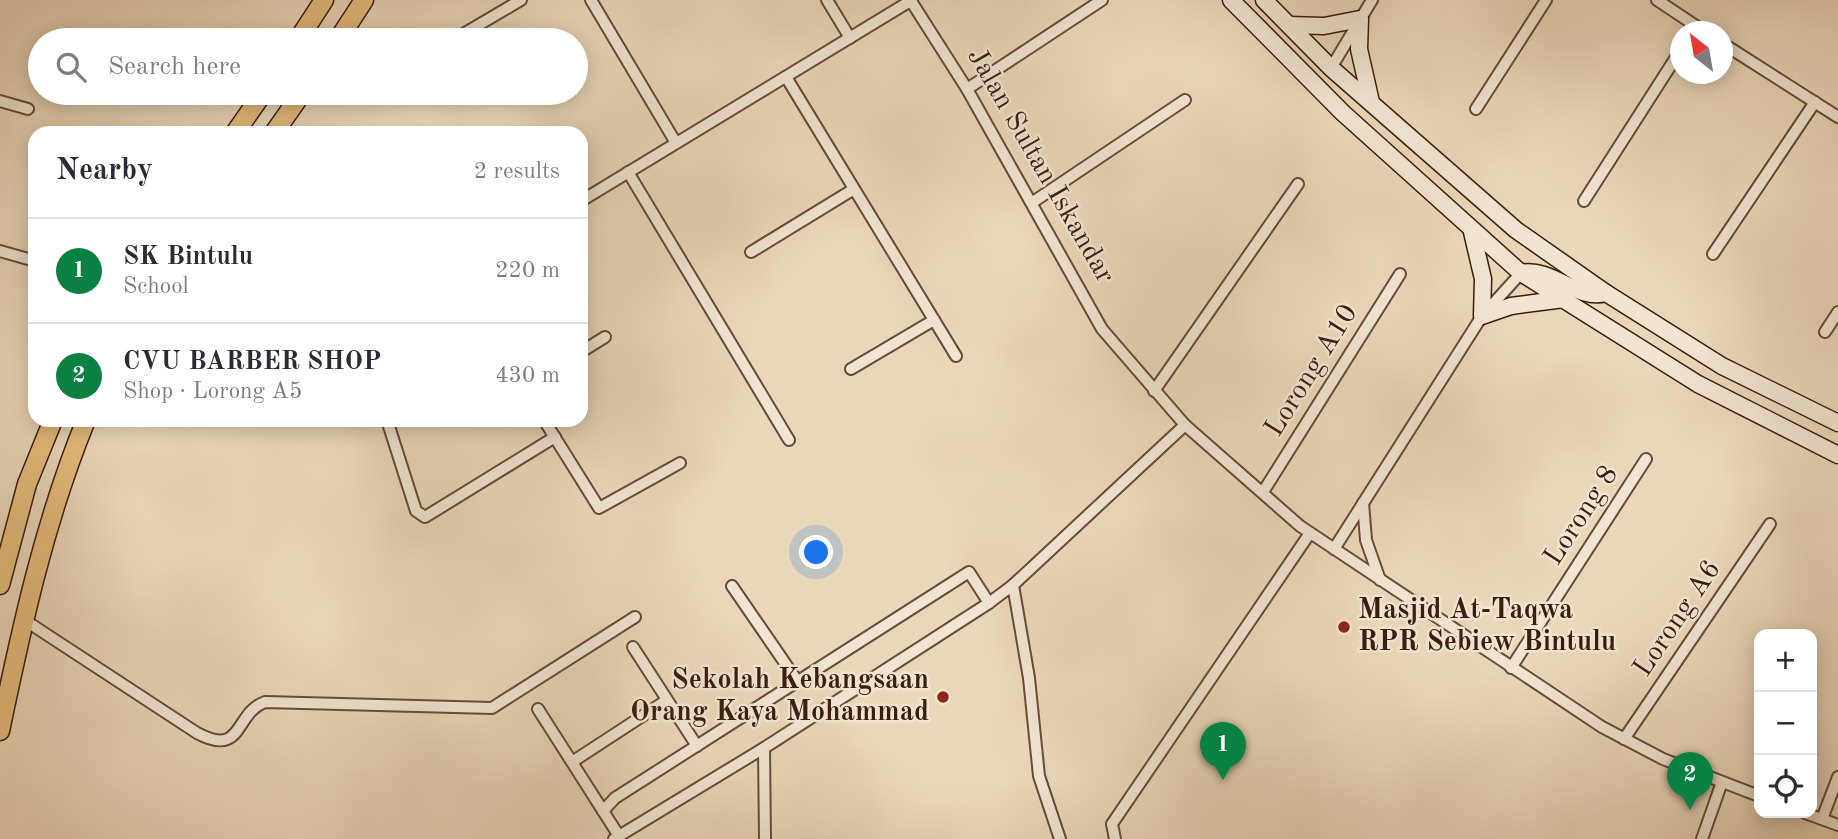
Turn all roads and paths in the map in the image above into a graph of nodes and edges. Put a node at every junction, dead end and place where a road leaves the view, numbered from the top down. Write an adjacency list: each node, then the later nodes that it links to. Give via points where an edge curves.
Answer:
1 (324, 0): 16 (main road)
2 (364, 0): 17 (main road)
3 (521, 0): 18 (street)
4 (591, 0): 37 (street)
5 (827, 0): 19 (street)
6 (1102, 0): 24 (street)
7 (1231, 0): 33 (street)
8 (1264, 0): 15 (street)
9 (1373, 0): 13 (street)
10 (1546, 0): 32 (street)
11 (1657, 0): 14 (street)
12 (912, 1): 19 (street, Jalan Sultan Iskandar); 24 (street, Jalan Sultan Iskandar)
13 (1360, 19): 15 (street, via 1324,26); 21 (street); 27 (street, via 1359,49)
14 (1686, 21)
15 (1289, 25): 21 (street)
16 (306, 28)
17 (346, 28)
18 (473, 28)
19 (850, 38): 23 (street, Jalan Sultan Iskandar)
20 (1733, 49): 28 (street)
21 (1331, 68): 27 (street); 33 (street, via 1332,89)
22 (1670, 68): 42 (street)
23 (786, 77): 37 (street, Jalan Sultan Iskandar); 40 (street)
24 (967, 89): 43 (street, Jalan Sultan Iskandar)
25 (1185, 100): 43 (street)
26 (0, 101): 31 (street)
27 (1371, 102): 51 (street, via 1516,230)
28 (1815, 102): 34 (street); 47 (street)
29 (255, 105): 35 (main road)
30 (294, 105): 36 (main road)
31 (28, 108)
32 (1476, 109)
33 (1343, 113): 44 (street)
34 (1838, 117)
35 (240, 126)
36 (279, 126)
37 (676, 143): 38 (street, Jalan Sultan Iskandar)
38 (628, 172): 41 (street, Jalan Sultan Iskandar); 69 (street)
39 (1298, 184): 61 (street)
40 (855, 189): 46 (street); 55 (street)
41 (588, 197)
42 (1584, 201)
43 (1033, 202): 61 (street, Jalan Sultan Iskandar, via 1102,329)
44 (1472, 232): 49 (street); 54 (street, via 1480,253)
45 (0, 251): 48 (street)
46 (751, 252)
47 (1713, 254)
48 (28, 259)
49 (1521, 273): 51 (street, via 1543,272 1587,294); 52 (street); 54 (street)
50 (1400, 274): 73 (street, Lorong A10)
51 (1606, 293): 62 (street, via 1722,366)
52 (1564, 299): 54 (street, via 1511,306); 70 (street, via 1698,384)
53 (1838, 312): 56 (street)
54 (1482, 316): 74 (street)
55 (934, 320): 59 (street); 60 (street)
56 (1825, 332)
57 (605, 337): 58 (street)
58 (588, 348)
59 (956, 356)
60 (851, 369)
61 (1154, 391): 63 (street, Jalan Sultan Iskandar)
62 (1838, 424)
63 (1185, 425): 73 (street, Jalan Sultan Iskandar); 80 (street)
64 (50, 427): 79 (main road, via 27,484)
65 (83, 427): 84 (main road, via 60,487)
66 (389, 427): 68 (street, via 416,511 425,517)
67 (549, 427): 68 (street)
68 (555, 437): 72 (street, via 599,509)
69 (789, 440)
70 (1838, 455)
71 (1646, 460): 86 (street, Lorong 8)
72 (680, 463)
73 (1263, 492): 76 (street, Jalan Sultan Iskandar)
74 (1363, 503): 77 (street); 78 (street, via 1366,540)
75 (1770, 524): 91 (street, Lorong A6)
76 (1310, 533): 77 (street, Jalan Sultan Iskandar); 105 (street, via 1112,824)
77 (1334, 549): 78 (street, Jalan Sultan Iskandar)
78 (1380, 580): 86 (street, Jalan Sultan Iskandar)
79 (0, 585)
80 (1013, 585): 82 (street); 104 (street, via 1039,776)
81 (732, 586): 87 (street)
82 (989, 603): 87 (street, via 969,572); 93 (street)
83 (635, 617): 84 (street, via 492,708 265,702 224,741 197,733)
84 (23, 619): 90 (main road)
85 (633, 647): 88 (street)
86 (1511, 668): 91 (street, Jalan Sultan Iskandar)
87 (797, 682): 92 (street)
88 (667, 700): 92 (street); 94 (street)
89 (538, 709): 94 (street)
90 (0, 731)
91 (1624, 739): 96 (street, Jalan Sultan Iskandar)
92 (697, 746): 98 (street, via 615,798)
93 (764, 748): 102 (street); 103 (street)
94 (572, 762): 98 (street)
95 (1838, 777): 100 (street)
96 (1722, 782): 97 (street, Jalan Sultan Iskandar); 106 (street)
97 (1754, 794)
98 (603, 811): 102 (street)
99 (1817, 817): 100 (street)
100 (1822, 819): 101 (street)
101 (1838, 825)
102 (617, 838)
103 (765, 839)
104 (1060, 839)
105 (1115, 839)
106 (1702, 839)

